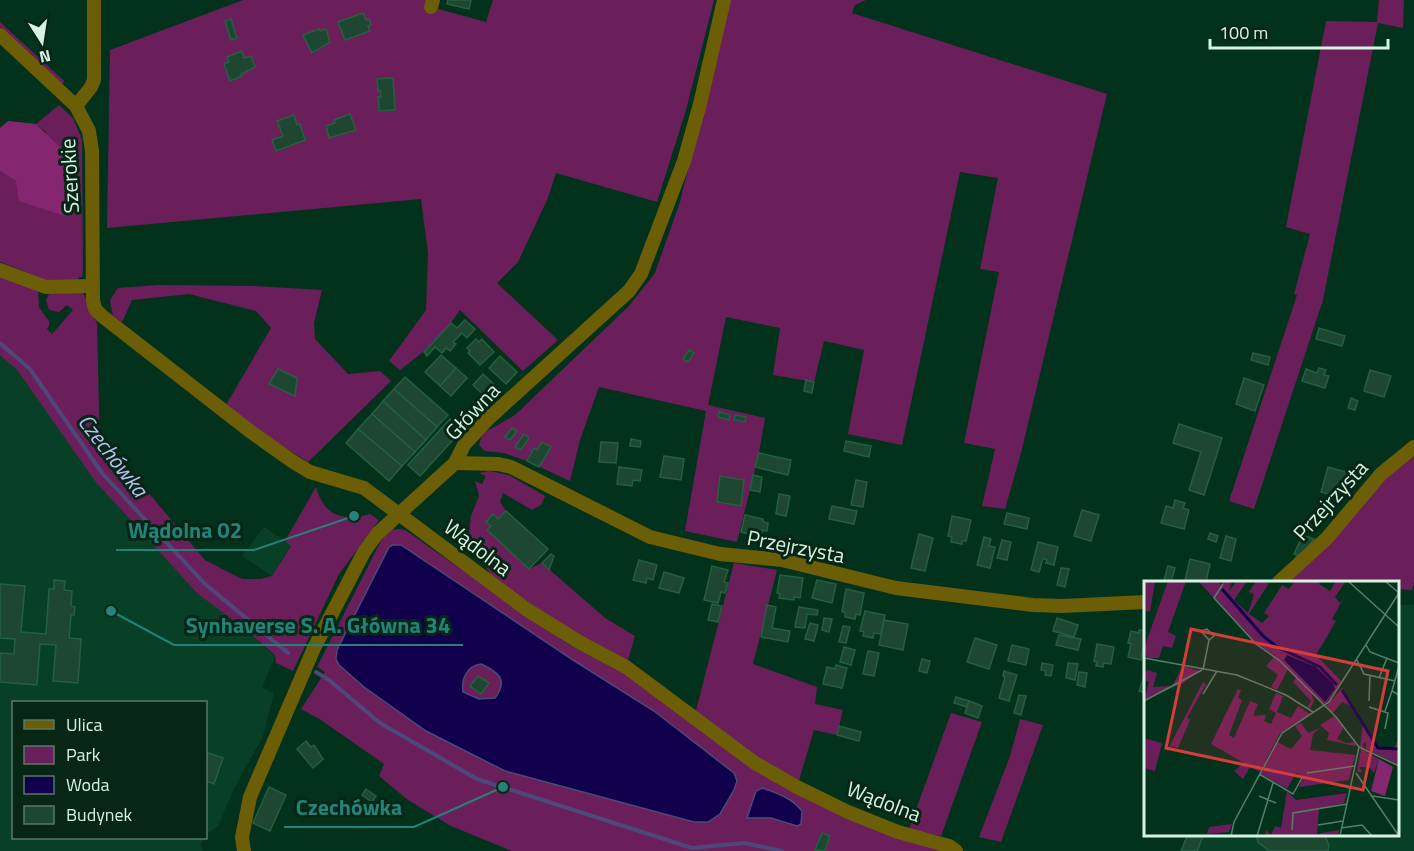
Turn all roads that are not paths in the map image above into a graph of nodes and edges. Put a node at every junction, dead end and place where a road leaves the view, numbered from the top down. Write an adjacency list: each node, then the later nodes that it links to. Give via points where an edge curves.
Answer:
1 (94, 0): 4 (street, via 94,80)
2 (724, 0): 8 (street, Główna, via 684,161 641,274 629,291 488,419 464,445)
3 (0, 35): 4 (street)
4 (76, 106): 6 (street, Szerokie, via 89,131 92,151)
5 (0, 270): 6 (street, via 46,287)
6 (92, 286): 9 (street, Wądolna, via 93,304 98,312 251,432 310,472 364,488)
7 (1414, 447): 10 (street, Przejrzysta, via 1381,474 1327,538)
8 (455, 463): 9 (street, Główna); 11 (street, Przejrzysta, via 511,467 650,537 720,554 783,560 896,588 1033,605)
9 (398, 513): 12 (street, Główna, via 364,552 314,648 250,796 242,837); 13 (street, Wądolna, via 526,609 626,667 755,763 848,812)
10 (1280, 581)
11 (1144, 603)
12 (244, 851)
13 (956, 851)

